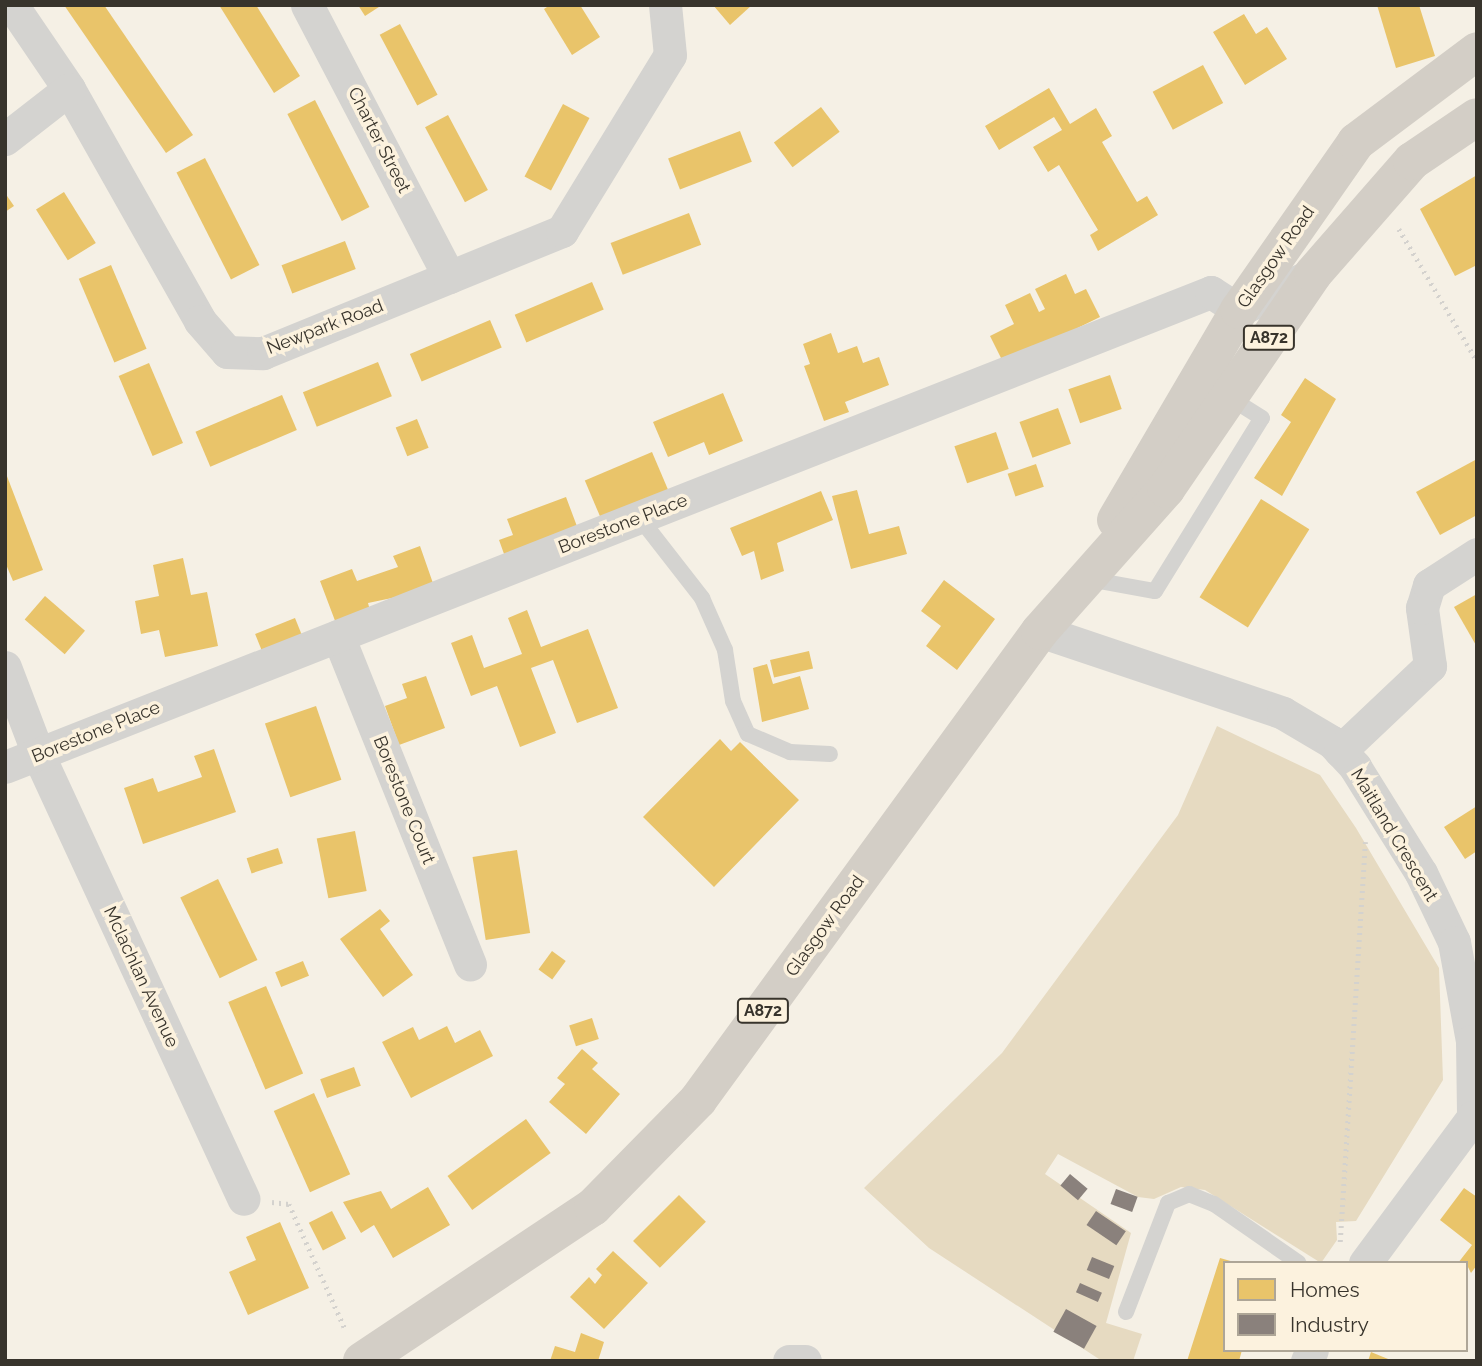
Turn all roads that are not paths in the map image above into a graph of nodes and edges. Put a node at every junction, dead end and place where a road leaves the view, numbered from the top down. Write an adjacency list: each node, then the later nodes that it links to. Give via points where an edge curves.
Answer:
1 (12, 5): 5 (street, Newpark Road)
2 (307, 5): 9 (street, Charter Street)
3 (665, 5): 9 (street, Newpark Road, via 670,55 562,231)
4 (1477, 51): 10 (main road, Glasgow Road / A872, via 1356,142)
5 (69, 89): 7 (street); 9 (street, Newpark Road, via 200,320 227,352 274,349)
6 (1477, 117): 8 (main road, Glasgow Road / A872, via 1412,161)
7 (5, 139)
8 (1313, 274): 10 (street); 11 (main road, Glasgow Road / A872)
9 (449, 276)
10 (1239, 310): 12 (street, Borestone Place, via 1211,292); 14 (main road, Glasgow Road / A872)
11 (1229, 397): 14 (main road, Glasgow Road / A872, via 1166,489); 14 (lane, via 1262,418 1155,591)
12 (639, 517): 16 (street, Borestone Place); 20 (lane, via 702,598 725,650 733,701 748,734 790,752)
13 (1477, 554): 18 (street, via 1429,585 1422,608 1430,666)
14 (1082, 578): 15 (main road, Glasgow Road / A872)
15 (1040, 631): 18 (street, Maitland Crescent, via 1283,713); 29 (main road, Glasgow Road / A872, via 698,1100 593,1207)
16 (338, 636): 19 (street, Borestone Place); 23 (street, Borestone Court)
17 (5, 667): 19 (street, Mclachlan Avenue)
18 (1340, 751): 22 (street, Maitland Crescent)
19 (38, 754): 21 (street, Borestone Place); 25 (street, Mclachlan Avenue)
20 (830, 754)
21 (5, 767)
22 (1466, 935): 24 (street, Maitland Crescent)
23 (470, 964)
24 (1475, 1118): 26 (street)
25 (244, 1199)
26 (1352, 1258)
27 (1296, 1261): 28 (lane, via 1214,1204 1189,1194 1168,1203)
28 (1126, 1312)
29 (356, 1349)
30 (789, 1361): 31 (street)
31 (805, 1361)

